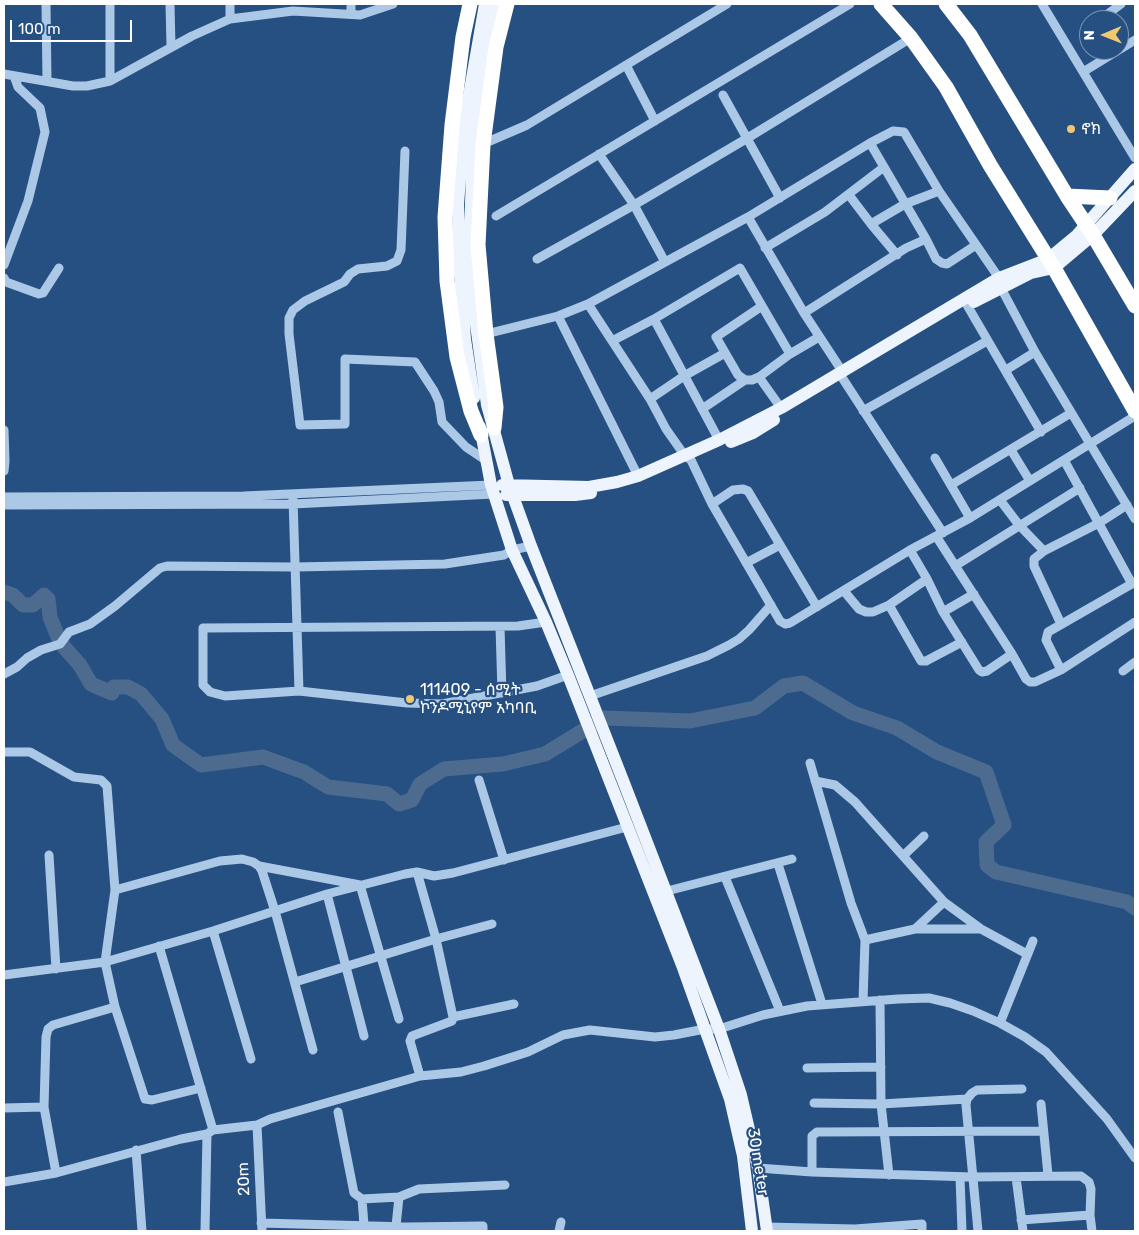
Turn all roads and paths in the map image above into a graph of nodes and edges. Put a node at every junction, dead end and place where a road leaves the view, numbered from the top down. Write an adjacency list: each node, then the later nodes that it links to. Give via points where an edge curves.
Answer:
1 (46, 4): 26 (street)
2 (110, 4): 27 (street)
3 (170, 4): 21 (street)
4 (230, 4): 18 (street)
5 (351, 4): 17 (street)
6 (393, 4): 17 (street, via 360,15)
7 (470, 4): 89 (highway, via 462,37 444,217 447,281 458,357 471,411)
8 (485, 4): 81 (main road, via 464,124 458,205 465,339)
9 (496, 4): 81 (main road, via 474,128 469,253)
10 (507, 4): 32 (highway, via 496,47)
11 (727, 4): 22 (street)
12 (850, 4): 29 (street)
13 (880, 4): 19 (highway)
14 (946, 4): 41 (highway, via 970,35)
15 (1042, 4): 23 (street)
16 (292, 7): 17 (street); 18 (street)
17 (352, 14)
18 (230, 19): 21 (street)
19 (911, 38): 30 (street); 56 (highway, via 946,87)
20 (1135, 40): 23 (street)
21 (171, 47): 27 (street)
22 (626, 65): 29 (street); 32 (street, via 527,125)
23 (1083, 72): 35 (street)
24 (4, 74): 25 (street)
25 (14, 76): 26 (street); 57 (street, via 18,87 40,108 45,132 28,201)
26 (47, 81): 27 (street, via 72,86)
27 (110, 81)
28 (722, 95): 30 (street)
29 (656, 121): 34 (street)
30 (746, 139): 42 (street); 45 (street)
31 (870, 143): 36 (street); 38 (street, via 893,131 904,132); 42 (street)
32 (483, 144): 68 (highway, via 478,245)
33 (405, 151): 97 (street, via 401,250 397,261 387,266 358,269 344,282 305,301 293,310 289,318 300,425 345,424 345,359 415,362 439,402 442,422 466,447)
34 (600, 154): 45 (street); 46 (street)
35 (1135, 158)
36 (884, 167): 40 (street); 44 (street)
37 (1135, 169): 43 (main road)
38 (939, 191): 44 (street); 51 (street)
39 (1135, 191): 49 (main road)
40 (849, 195): 48 (street); 52 (street)
41 (1067, 196): 43 (highway); 49 (highway)
42 (780, 198): 47 (street)
43 (1110, 198): 49 (main road)
44 (906, 204): 48 (street); 50 (street)
45 (634, 205): 54 (street); 55 (street)
46 (496, 216)
47 (748, 217): 52 (street); 55 (street)
48 (871, 224): 53 (street)
49 (1090, 230): 56 (main road); 64 (highway)
50 (926, 238): 51 (street, via 936,259 947,264); 53 (street)
51 (976, 245): 60 (street)
52 (765, 248): 65 (street)
53 (896, 255): 65 (street)
54 (537, 259)
55 (665, 262): 61 (street)
56 (1051, 264): 60 (main road); 85 (highway)
57 (4, 265)
58 (59, 268): 59 (street, via 40,294 6,282)
59 (4, 278)
60 (1000, 283): 62 (main road); 72 (street); 76 (main road)
61 (588, 304): 66 (street); 71 (street)
62 (967, 305): 70 (street); 76 (main road)
63 (762, 306): 67 (street, via 740,268); 73 (street, via 716,337); 74 (street)
64 (1135, 306)
65 (804, 313): 69 (street)
66 (558, 316): 68 (street); 99 (street)
67 (654, 319): 71 (street); 77 (street)
68 (486, 334): 89 (highway, via 496,406)
69 (820, 337): 74 (street); 76 (street)
70 (987, 341): 75 (street); 84 (street)
71 (612, 342): 80 (street)
72 (1035, 352): 75 (street); 86 (street)
73 (725, 353): 77 (street); 79 (street, via 738,375)
74 (790, 354): 78 (street)
75 (1006, 370): 90 (street)
76 (842, 375): 82 (main road); 84 (street); 94 (main road, via 753,433)
77 (684, 376): 80 (street); 83 (street)
78 (759, 377): 79 (street); 82 (street)
79 (745, 380): 83 (street)
80 (650, 400): 94 (street, via 666,429)
81 (481, 406): 89 (main road)
82 (781, 408): 91 (main road)
83 (702, 409): 91 (street)
84 (863, 411): 117 (street)
85 (1135, 411)
86 (1071, 413): 90 (street); 92 (street)
87 (1135, 416): 92 (street)
88 (4, 430): 98 (street)
89 (488, 432): 97 (main road); 104 (main road)
90 (1041, 432): 93 (street)
91 (720, 440): 94 (main road)
92 (1089, 444): 96 (street); 111 (street)
93 (1011, 450): 100 (street); 101 (street)
94 (688, 458): 99 (main road); 105 (main road, via 642,482 574,495); 109 (street)
95 (935, 458): 101 (street)
96 (1064, 460): 100 (street); 102 (street)
97 (486, 461): 103 (main road)
98 (4, 471)
99 (638, 476): 104 (main road, via 589,486)
100 (1030, 481): 108 (street)
101 (951, 485): 112 (street)
102 (1080, 488): 115 (street); 116 (street)
103 (493, 489): 104 (main road); 107 (street); 120 (main road)
104 (511, 490): 105 (main road); 114 (main road)
105 (541, 496): 114 (main road, via 528,504)
106 (4, 497): 107 (street, via 244,496)
107 (293, 499): 110 (street); 125 (street)
108 (1000, 500): 112 (street); 116 (street)
109 (712, 504): 118 (street, via 733,490 748,491); 123 (street)
110 (4, 505)
111 (1127, 505): 113 (street); 115 (street)
112 (970, 518): 117 (street)
113 (1135, 519)
114 (522, 520): 119 (main road)
115 (1099, 523): 122 (street); 127 (street)
116 (1019, 525): 122 (street); 124 (street)
117 (939, 535): 121 (street); 124 (street)
118 (780, 545): 123 (street); 132 (street)
119 (531, 546): 120 (street); 148 (main road)
120 (512, 550): 125 (street, via 504,555 445,564); 134 (main road)
121 (910, 550): 126 (street); 128 (street)
122 (1044, 551): 136 (street, via 1034,559 1034,566)
123 (746, 563): 130 (street)
124 (955, 566): 129 (street)
125 (294, 567): 138 (street); 144 (street, via 160,568 90,624 69,632 60,644 41,650)
126 (927, 579): 131 (street); 133 (street)
127 (1134, 583): 136 (street)
128 (844, 590): 131 (street, via 854,605 866,612); 132 (street)
129 (974, 594): 133 (street); 140 (street)
130 (771, 605): 132 (street, via 780,622 785,624); 148 (street, via 749,630 729,645 707,656)
131 (889, 605): 139 (street, via 921,661)
132 (817, 607)
133 (943, 612): 139 (street)
134 (546, 622): 137 (street); 145 (main road)
135 (1135, 622): 142 (street)
136 (1061, 624): 142 (street, via 1048,632 1046,640)
137 (500, 627): 138 (street); 147 (street)
138 (296, 628): 146 (street); 146 (street, via 203,628 202,673 203,685 210,692 225,696)
139 (962, 642): 140 (street, via 982,672)
140 (1012, 654): 142 (street, via 1030,682)
141 (1135, 662): 143 (street)
142 (1062, 670)
143 (1123, 671)
144 (4, 674)
145 (568, 675): 147 (street); 149 (main road)
146 (299, 691): 147 (street, via 425,704)
147 (502, 693)
148 (590, 696): 149 (main road)
149 (590, 713): 150 (main road)
150 (597, 731): 155 (main road, 30 meter); 167 (main road)
151 (4, 752): 166 (street, via 30,752 74,777 101,780 107,786)
152 (810, 763): 154 (street)
153 (479, 780): 160 (street)
154 (816, 781): 158 (street, via 835,786 855,802); 176 (street)
155 (627, 827): 160 (street); 195 (main road, 30 meter)
156 (924, 836): 158 (street)
157 (49, 855): 183 (street)
158 (903, 856): 169 (street)
159 (792, 859): 161 (street)
160 (504, 860): 163 (street, via 434,876)
161 (778, 864): 164 (street); 189 (street)
162 (259, 866): 165 (street); 166 (street, via 242,859 220,861); 170 (street)
163 (416, 872): 165 (street); 175 (street)
164 (725, 877): 167 (street); 191 (street)
165 (360, 885): 168 (street); 180 (street)
166 (115, 890): 181 (street)
167 (667, 892): 196 (main road)
168 (327, 894): 170 (street); 182 (street)
169 (944, 902): 172 (street); 173 (street)
170 (275, 911): 174 (street); 185 (street)
171 (492, 924): 175 (street)
172 (915, 929): 173 (street); 176 (street)
173 (982, 930): 179 (street)
174 (213, 931): 178 (street); 199 (street)
175 (436, 939): 180 (street); 192 (street)
176 (865, 940): 187 (street)
177 (1032, 941): 179 (street)
178 (159, 946): 181 (street); 203 (street)
179 (1027, 954): 194 (street)
180 (381, 956): 182 (street); 193 (street)
181 (105, 962): 183 (street); 190 (street)
182 (346, 967): 185 (street); 197 (street)
183 (56, 969): 184 (street)
184 (4, 975)
185 (295, 982): 198 (street)
186 (880, 1000): 187 (street); 194 (street, via 929,998); 200 (street)
187 (862, 1001): 189 (street)
188 (514, 1004): 192 (street)
189 (822, 1004): 191 (street)
190 (115, 1007): 203 (street, via 145,1099); 209 (street, via 48,1029)
191 (780, 1011): 196 (street)
192 (453, 1018): 202 (street, via 412,1036 410,1040)
193 (399, 1019)
194 (1000, 1023): 218 (street, via 1046,1052 1107,1119)
195 (704, 1029): 196 (street); 202 (street, via 655,1037 590,1030 563,1035 528,1052 484,1066); 245 (main road, 30 meter, via 730,1099 743,1156)
196 (719, 1029): 219 (main road, via 741,1095)
197 (364, 1036)
198 (314, 1050)
199 (251, 1059)
200 (881, 1067): 201 (street); 207 (street)
201 (807, 1068)
202 (420, 1076): 212 (street)
203 (201, 1088): 214 (street)
204 (1022, 1089): 205 (street, via 977,1090)
205 (967, 1099): 207 (street); 216 (street)
206 (814, 1103): 207 (street)
207 (881, 1104): 215 (street)
208 (1040, 1104): 213 (street)
209 (44, 1107): 210 (street); 221 (street)
210 (4, 1108)
211 (338, 1112): 230 (street, via 354,1193)
212 (257, 1125): 214 (street); 236 (street, 20m)
213 (1043, 1131): 216 (street); 223 (street)
214 (210, 1132): 217 (street); 242 (street)
215 (885, 1132): 216 (street); 220 (street, via 814,1133); 222 (street)
216 (969, 1132): 226 (street)
217 (136, 1150): 221 (street); 241 (street)
218 (1135, 1158)
219 (758, 1168): 220 (street); 239 (main road)
220 (812, 1172): 222 (street)
221 (56, 1173): 227 (street)
222 (889, 1175): 225 (street)
223 (1048, 1175): 224 (street); 231 (street, via 1086,1178 1091,1189)
224 (1016, 1176): 226 (street); 232 (street)
225 (960, 1177): 226 (street); 247 (street)
226 (972, 1177): 248 (street)
227 (4, 1182)
228 (505, 1185): 229 (street, via 419,1189)
229 (399, 1197): 230 (street); 235 (street)
230 (362, 1199): 234 (street)
231 (1090, 1215): 232 (street); 250 (street)
232 (1021, 1220): 249 (street)
233 (561, 1222): 244 (street)
234 (364, 1225): 235 (street); 237 (street)
235 (396, 1226): 238 (street)
236 (261, 1227): 237 (street)
237 (338, 1228)
238 (409, 1229): 243 (street, via 483,1226)
239 (767, 1229): 240 (street)
240 (855, 1230): 246 (street, via 922,1224)
241 (142, 1231)
242 (204, 1231)
243 (483, 1231)
244 (559, 1231)
245 (752, 1231)
246 (922, 1231)
247 (962, 1231)
248 (978, 1231)
249 (1023, 1231)
250 (1092, 1231)

